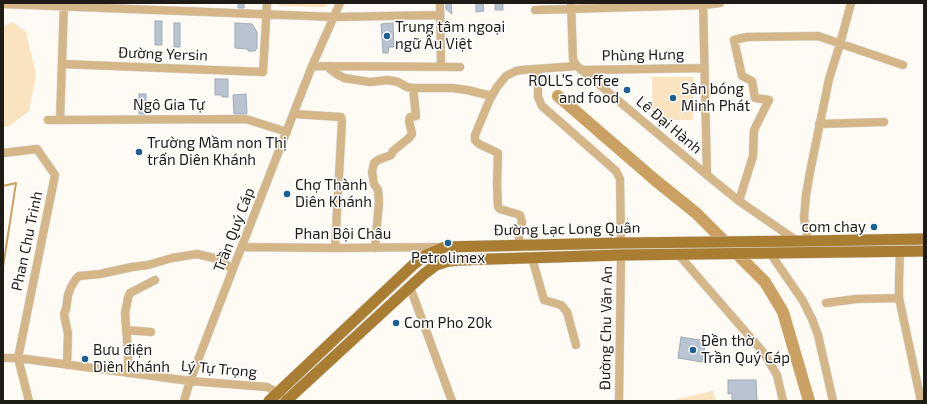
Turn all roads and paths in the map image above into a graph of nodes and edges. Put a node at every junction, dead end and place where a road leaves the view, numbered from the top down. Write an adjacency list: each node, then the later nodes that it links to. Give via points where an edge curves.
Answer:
1 (267, 3): 11 (street)
2 (340, 3): 13 (street, Trần Quý Cáp)
3 (440, 3): 12 (street)
4 (720, 3): 7 (street)
5 (851, 3): 14 (street)
6 (3, 4): 8 (street)
7 (704, 4): 9 (street); 22 (street)
8 (64, 5): 11 (street); 15 (street)
9 (571, 6): 10 (street); 21 (street, via 573,59)
10 (535, 10)
11 (267, 14): 13 (street); 15 (street, Đường Yersin, via 263,72)
12 (440, 14): 13 (street); 19 (street)
13 (334, 17): 17 (street, Trần Quý Cáp)
14 (840, 44): 16 (street); 30 (street); 34 (street, via 818,36 734,40 742,76 752,81 755,98 769,100 754,130 753,156)
15 (62, 64): 28 (street)
16 (903, 65)
17 (312, 66): 18 (street); 26 (street, Trần Quý Cáp)
18 (330, 66): 19 (street); 24 (street, via 330,69 344,78 370,82 388,80)
19 (441, 67): 20 (street)
20 (460, 67)
21 (579, 68): 22 (street, Phùng Hưng); 23 (street, Phùng Hưng); 33 (street, Lê Đại Hành)
22 (704, 68): 33 (street)
23 (538, 69): 25 (street, Phùng Hưng, via 511,73 503,79); 37 (street, via 538,97 542,106 616,171 620,179)
24 (414, 88): 25 (street, via 452,88); 42 (street, via 416,116 410,117 409,121 412,134 391,155 374,163 372,172 379,202)
25 (492, 96): 38 (street, Phùng Hưng, via 475,134 475,140 498,153 497,203 500,209 520,215 522,222)
26 (294, 114): 31 (street, Trần Quý Cáp); 41 (street, via 341,117)
27 (48, 120): 28 (street, Ngô Gia Tự)
28 (60, 120): 31 (street, Ngô Gia Tự, via 246,119)
29 (884, 122): 30 (street)
30 (819, 124): 36 (street, via 806,195)
31 (287, 132): 39 (street, Trần Quý Cáp)
32 (3, 153): 58 (street, Phan Chu Trinh, via 37,148 55,175)
33 (707, 175): 34 (street, Lê Đại Hành)
34 (739, 201): 36 (street, Lê Đại Hành)
35 (924, 239): 36 (main road, Đường Lạc Long Quân)
36 (802, 241): 37 (main road, Đường Lạc Long Quân)
37 (621, 243): 38 (main road, Đường Lạc Long Quân)
38 (519, 245): 40 (main road, Đường Lạc Long Quân)
39 (242, 247): 41 (street, Phan Bội Châu); 49 (street, Trần Quý Cáp)
40 (445, 247): 42 (street, Phan Bội Châu); 62 (main road, Đường Lạc Long Quân, via 426,255 413,265)
41 (335, 248): 42 (street, Phan Bội Châu)
42 (375, 248)
43 (924, 250): 44 (main road, Đường Lạc Long Quân)
44 (900, 251): 45 (main road, Đường Lạc Long Quân); 52 (street)
45 (770, 253): 46 (main road, Đường Lạc Long Quân); 70 (street, via 803,301 812,319)
46 (678, 254): 47 (main road, Đường Lạc Long Quân); 69 (street, via 763,352 777,375)
47 (621, 255): 48 (main road, Đường Lạc Long Quân); 68 (street, Đường Chu Văn An)
48 (532, 258): 51 (main road, Đường Lạc Long Quân, via 449,262 430,269); 56 (street, via 544,300 561,305 567,312)
49 (233, 269): 59 (street, via 214,258 197,254 79,276 71,287 64,314 68,334); 61 (street, Trần Quý Cáp)
50 (155, 280): 54 (street, via 130,293 125,313)
51 (410, 287): 66 (main road, Đường Lạc Long Quân); 67 (street)
52 (899, 298): 53 (street); 71 (street)
53 (826, 303)
54 (126, 330): 55 (street); 60 (street)
55 (151, 332)
56 (576, 345)
57 (3, 358): 58 (street, Lý Tự Trọng)
58 (18, 358): 59 (street, Lý Tự Trọng); 63 (street, Phan Chu Trinh)
59 (67, 365): 60 (street, Lý Tự Trọng)
60 (128, 373): 61 (street, Lý Tự Trọng)
61 (190, 381): 62 (street, Lý Tự Trọng, via 267,387); 64 (street, Trần Quý Cáp)
62 (277, 392): 65 (main road, Đường Lạc Long Quân); 66 (street, Lý Tự Trọng)
63 (28, 401)
64 (184, 401)
65 (269, 401)
66 (286, 401)
67 (452, 401)
68 (619, 401)
69 (782, 401)
70 (833, 401)
71 (921, 401)

